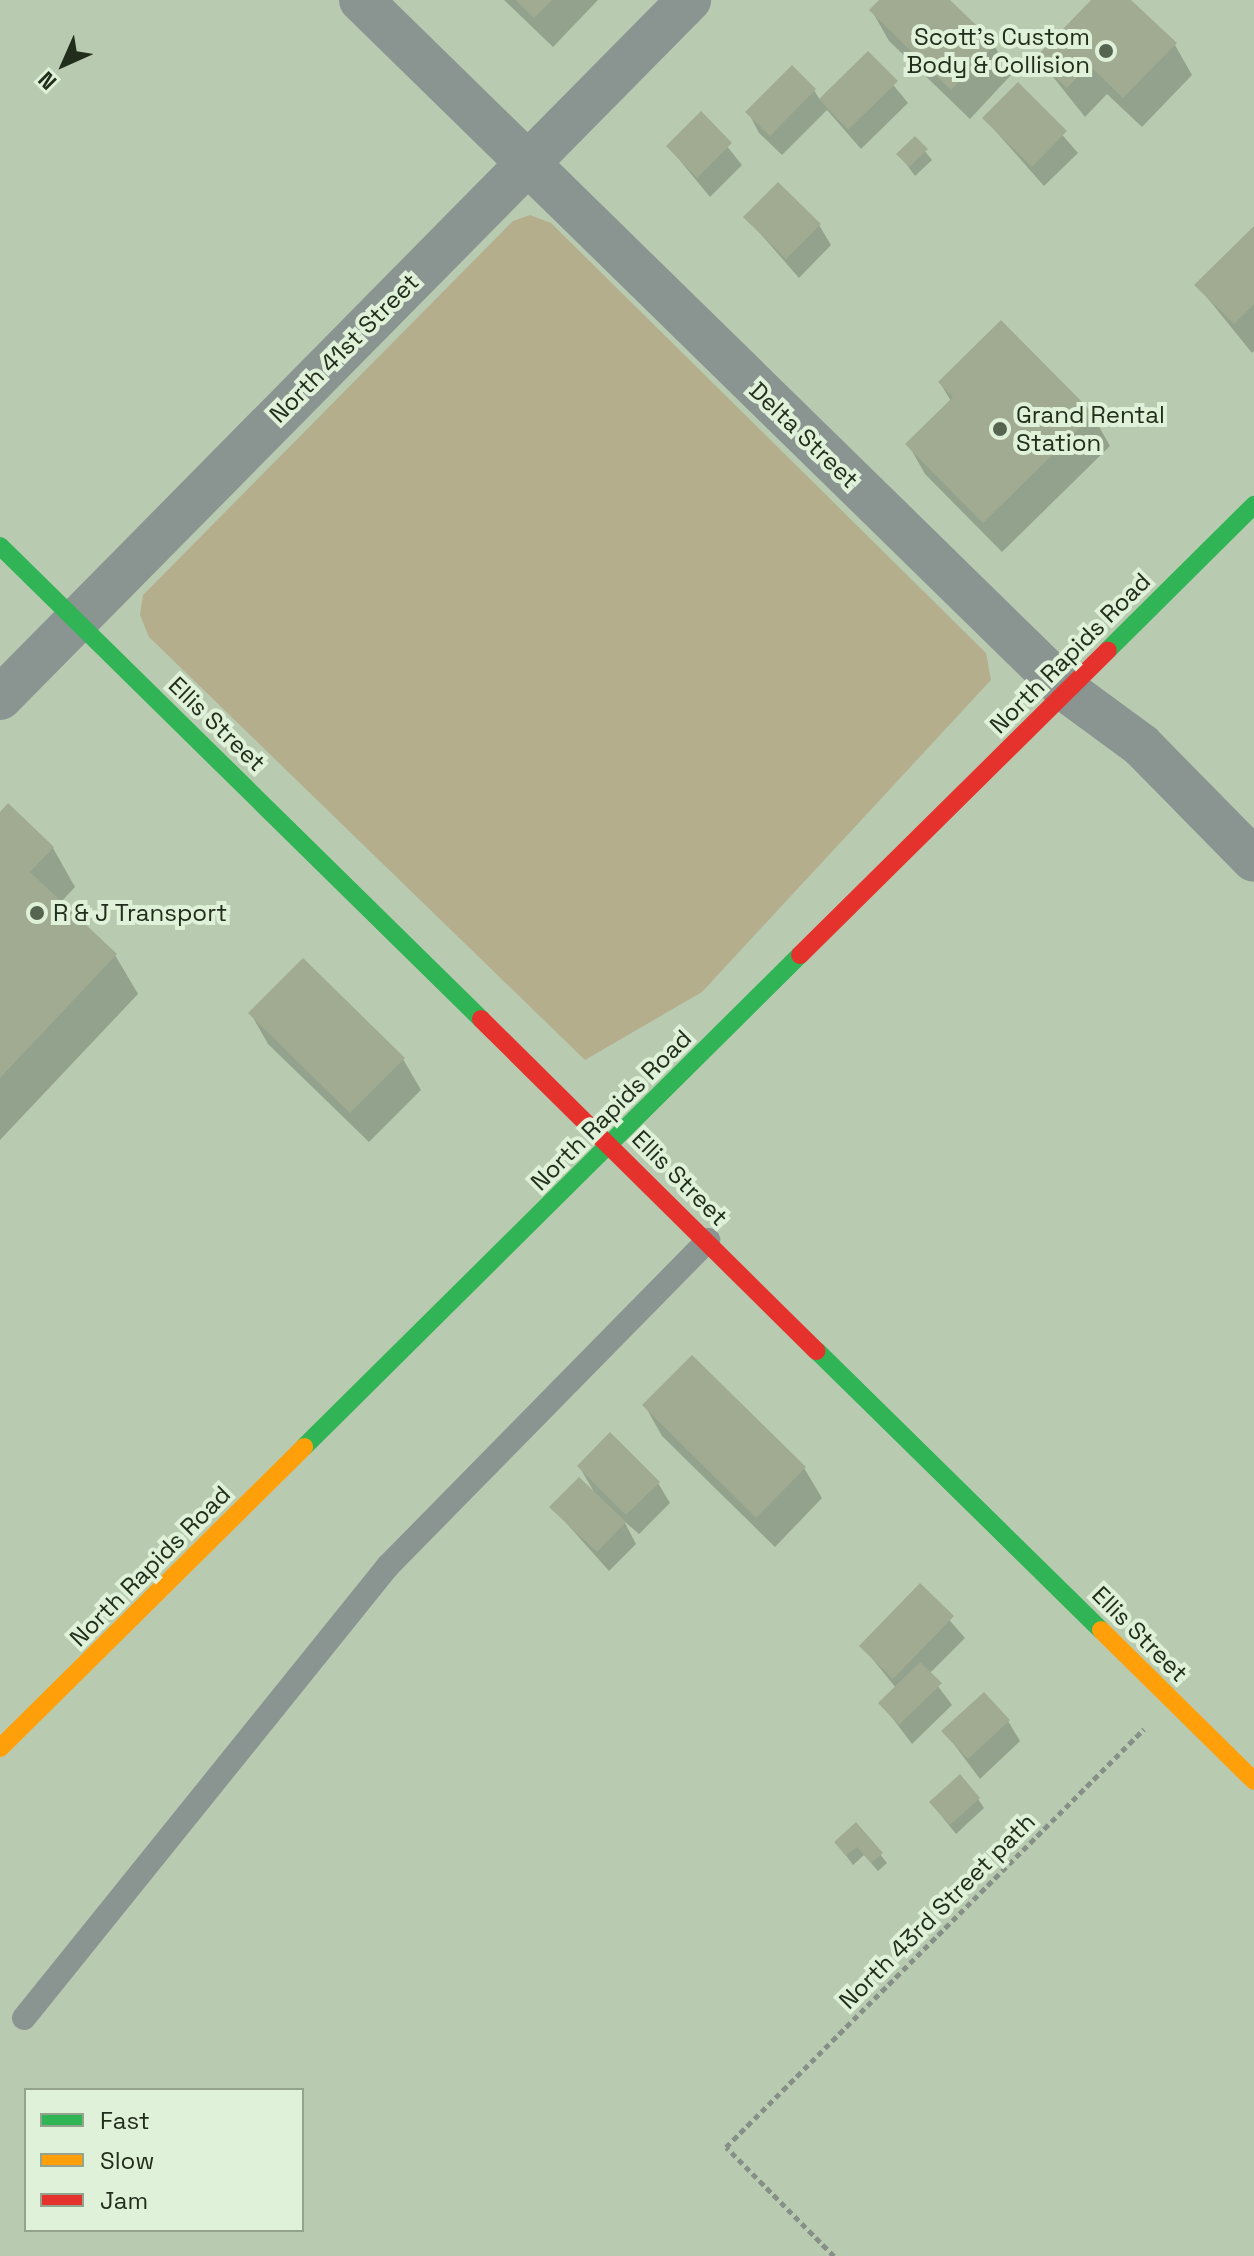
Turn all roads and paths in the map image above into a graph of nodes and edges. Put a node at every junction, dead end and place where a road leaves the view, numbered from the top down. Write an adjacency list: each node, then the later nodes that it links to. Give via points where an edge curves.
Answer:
1 (361, 0): 3 (street, Delta Street)
2 (689, 0): 3 (street, North 41st Street)
3 (525, 164): 6 (street, North 41st Street); 7 (street, Delta Street)
4 (1254, 505): 7 (street, North Rapids Road)
5 (0, 546): 6 (street, Ellis Street)
6 (76, 620): 8 (street, North 41st Street); 10 (street, Ellis Street)
7 (1066, 690): 9 (street, Delta Street, via 1141,745); 10 (street, North Rapids Road)
8 (0, 698)
9 (1254, 860)
10 (612, 1143): 11 (street, Ellis Street); 13 (street, North Rapids Road)
11 (708, 1240): 12 (street, Ellis Street); 15 (lane, via 388,1566)
12 (1173, 1700): 14 (street, Ellis Street); 16 (path, North 43rd Street path, via 726,2147)
13 (0, 1748)
14 (1254, 1781)
15 (24, 2018)
16 (834, 2256)

